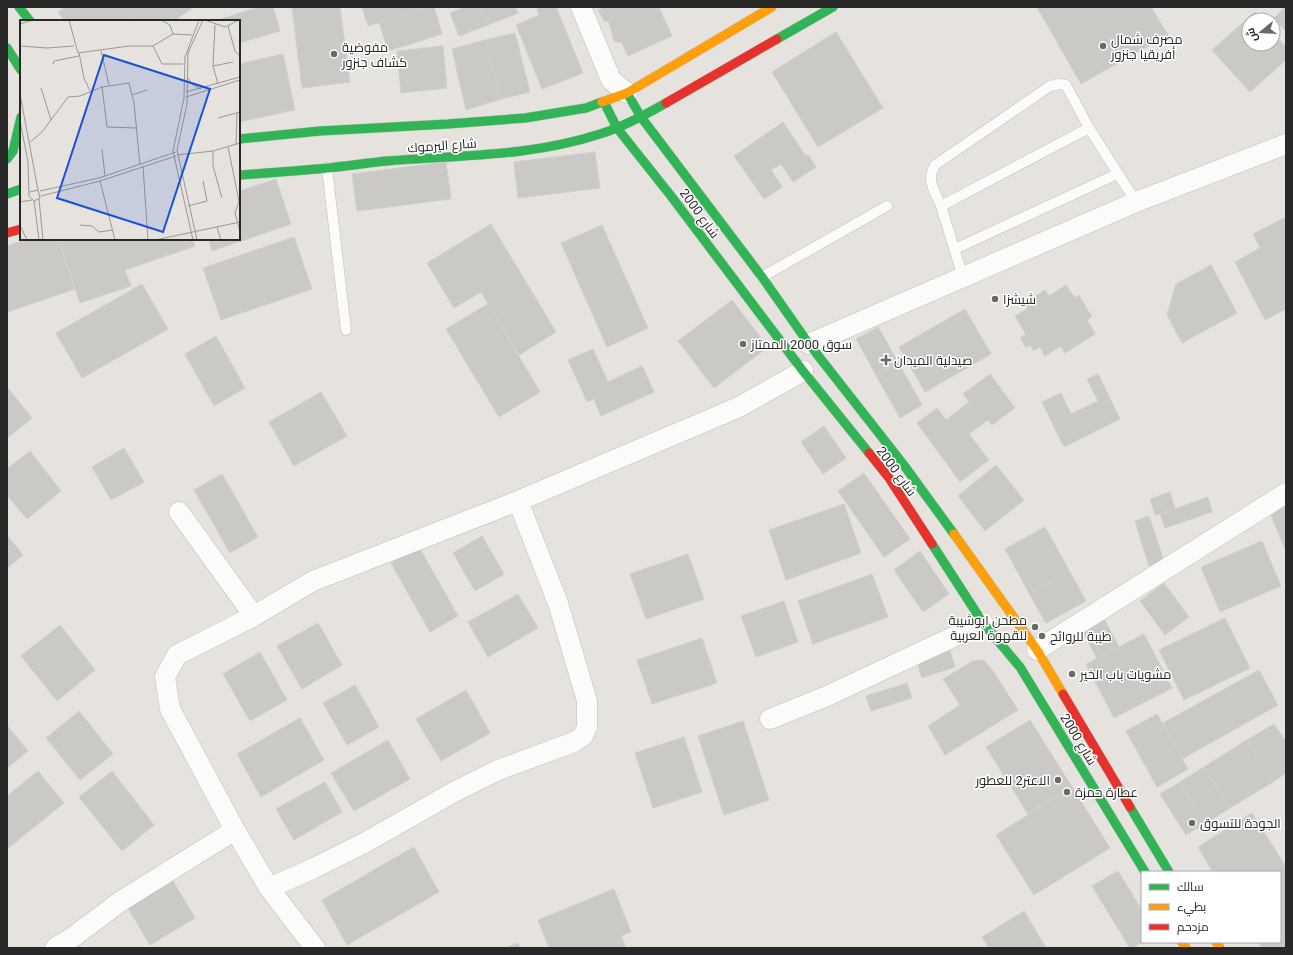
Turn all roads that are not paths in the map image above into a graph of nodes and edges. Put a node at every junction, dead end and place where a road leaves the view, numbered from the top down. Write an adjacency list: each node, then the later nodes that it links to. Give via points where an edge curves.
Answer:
1 (19, 7): 5 (main road)
2 (581, 7): 8 (street)
3 (772, 7): 9 (main road, شارع اليرموك)
4 (833, 7): 11 (main road, شارع اليرموك)
5 (29, 20)
6 (7, 48): 7 (main road)
7 (20, 68)
8 (611, 80): 9 (street); 10 (street)
9 (627, 93): 10 (main road, شارع اليرموك); 11 (main road)
10 (604, 102): 13 (main road, شارع 2000); 15 (main road, شارع اليرموك, via 568,112 525,118 320,131)
11 (641, 117): 13 (main road, شارع اليرموك); 29 (main road)
12 (20, 122): 17 (main road, via 13,151)
13 (617, 128): 18 (main road, شارع اليرموك, via 567,143 528,151); 33 (main road, شارع 2000)
14 (1089, 128): 19 (lane); 25 (lane); 25 (lane, via 1066,85 1050,86 935,165 930,180)
15 (240, 139)
16 (1286, 144): 23 (street)
17 (7, 159)
18 (327, 168): 20 (main road, شارع اليرموك); 31 (lane)
19 (1117, 174): 23 (lane); 28 (lane)
20 (240, 175)
21 (20, 189): 22 (main road)
22 (7, 194)
23 (1136, 202): 30 (street)
24 (887, 206): 29 (lane)
25 (941, 206): 28 (lane)
26 (20, 229): 27 (main road)
27 (7, 234)
28 (955, 249): 30 (lane)
29 (762, 277): 32 (main road)
30 (963, 277): 32 (street)
31 (346, 330)
32 (809, 344): 39 (main road, via 903,464)
33 (803, 371): 35 (street, via 739,407); 38 (main road, شارع 2000, via 888,478)
34 (1286, 493): 39 (street)
35 (518, 501): 37 (street, via 313,581); 44 (street, via 558,603 587,701 587,727 583,736 574,742 498,770 366,842)
36 (179, 512): 37 (street)
37 (254, 616): 41 (street, via 177,655 165,677 170,709)
38 (983, 623): 40 (street, via 827,696); 42 (main road, شارع 2000, via 1020,667)
39 (1037, 650): 43 (main road)
40 (770, 718)
41 (235, 830): 44 (street); 45 (street, via 121,901)
42 (1144, 871)
43 (1168, 871)
44 (269, 888): 46 (street)
45 (55, 948)
46 (315, 948)

